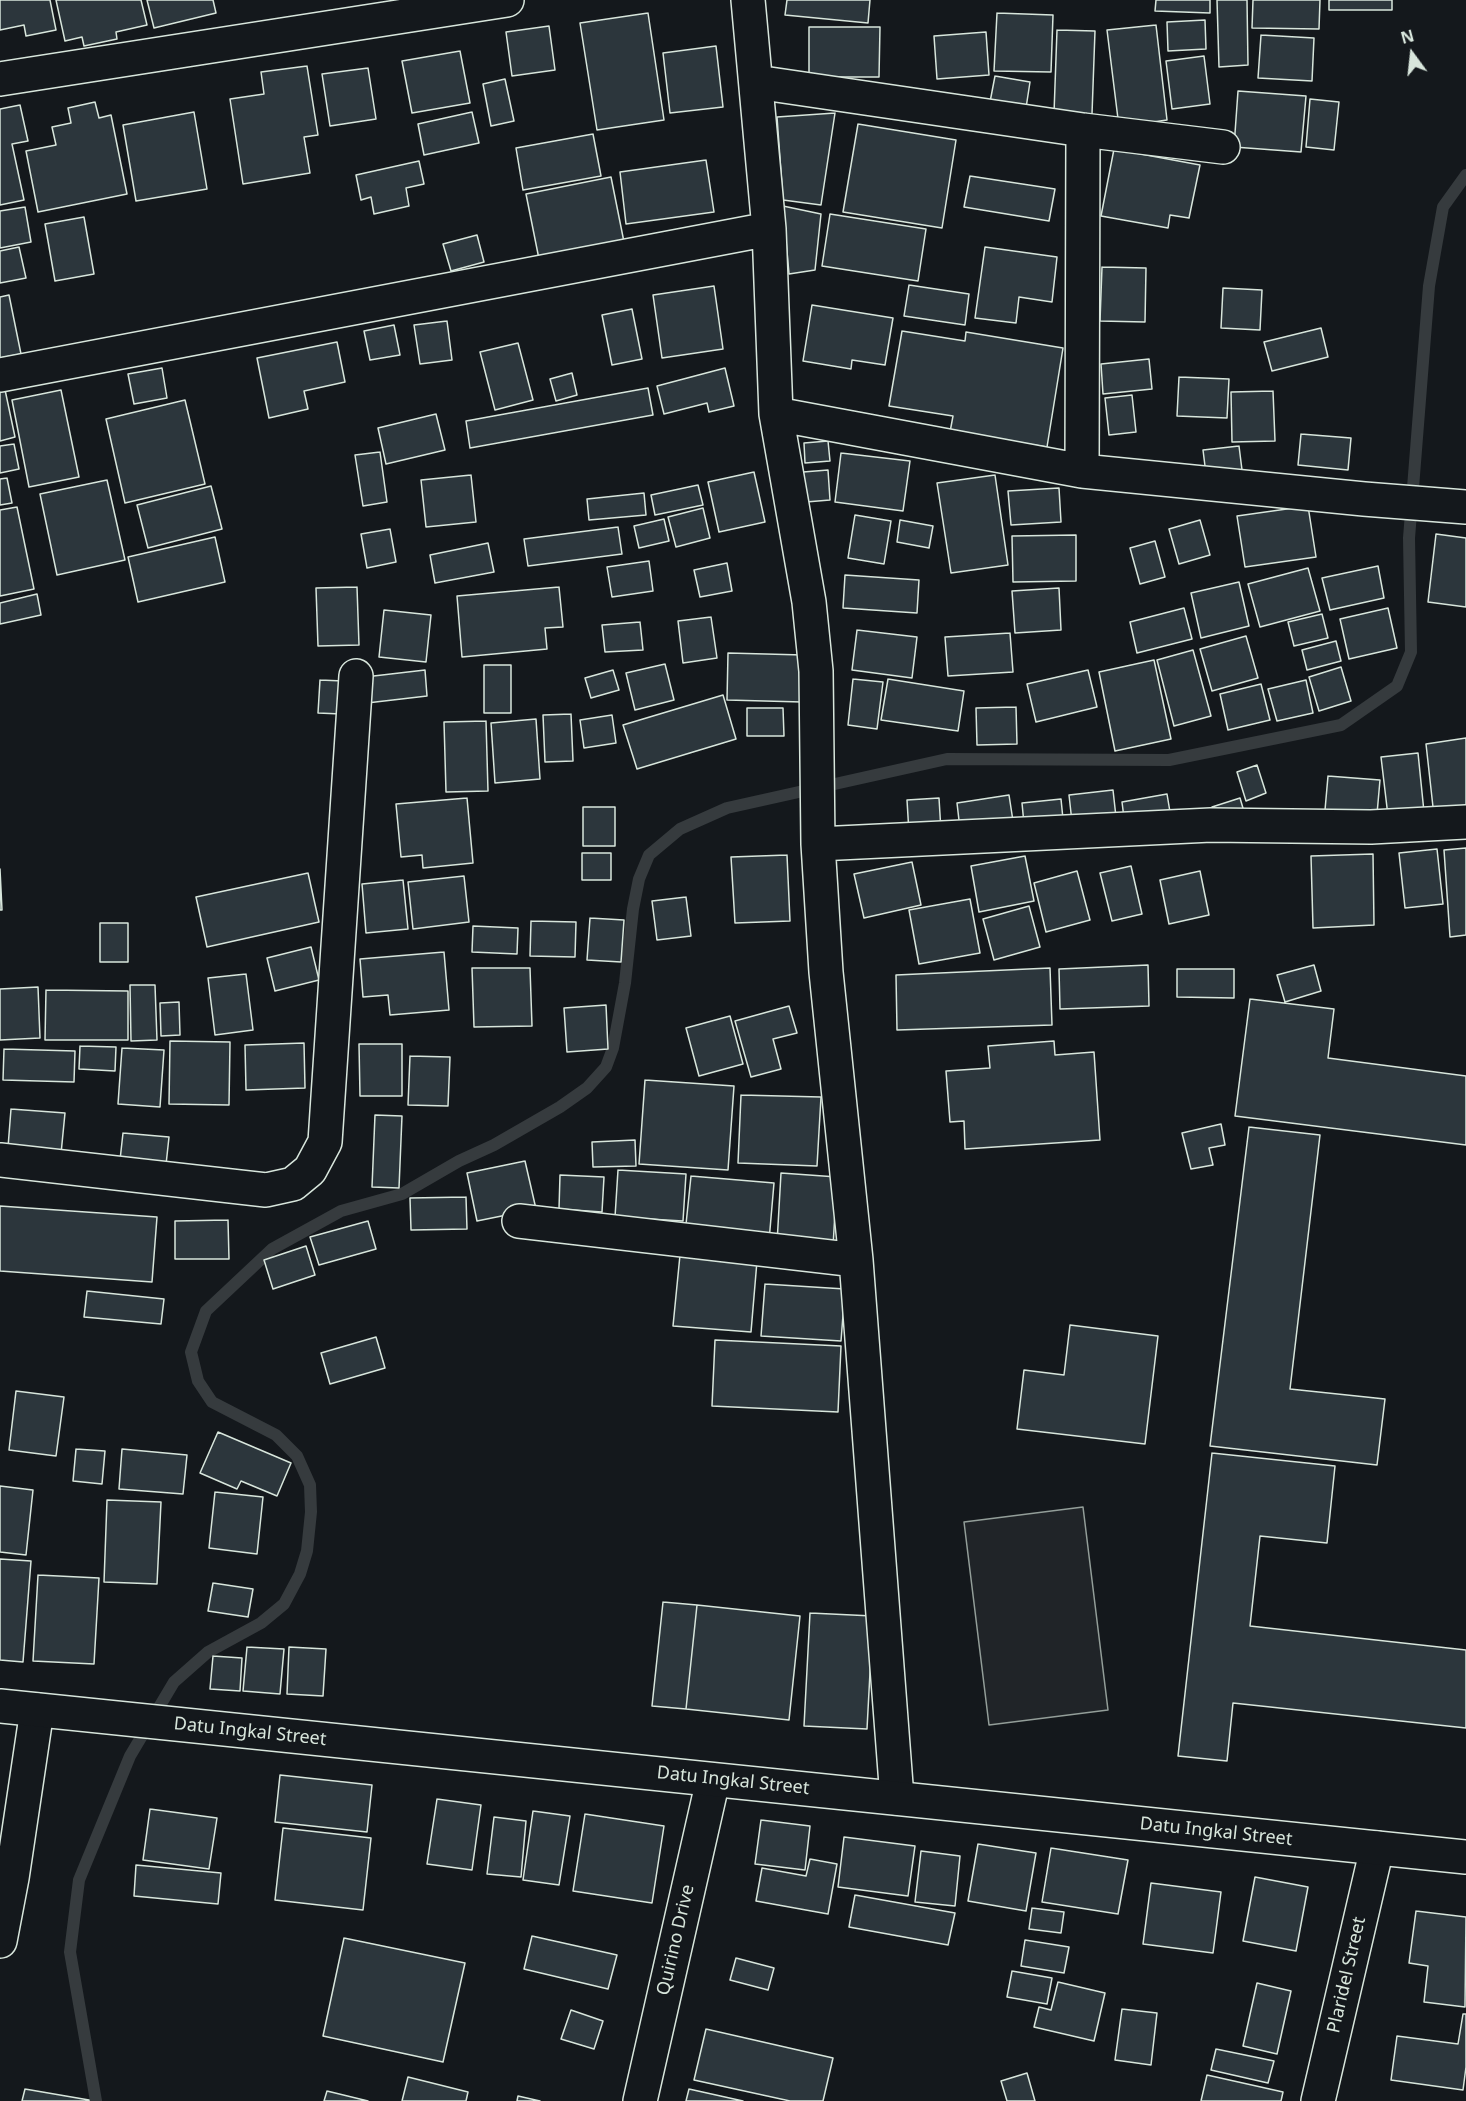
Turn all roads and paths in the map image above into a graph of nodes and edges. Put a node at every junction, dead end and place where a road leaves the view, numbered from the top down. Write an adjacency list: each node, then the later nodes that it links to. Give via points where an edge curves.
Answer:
1 (507, 0): 3 (street)
2 (748, 0): 4 (street)
3 (0, 79)
4 (756, 82): 5 (street); 7 (street)
5 (1083, 130): 6 (street); 10 (street)
6 (1223, 147)
7 (769, 229): 8 (street); 9 (street)
8 (0, 375)
9 (776, 414): 10 (street); 14 (street, via 809,602 816,671)
10 (1082, 471): 11 (street)
11 (1456, 506)
12 (356, 676): 15 (street, via 325,1143 310,1170 293,1184 266,1190)
13 (1466, 822): 14 (street, via 1371,827)
14 (818, 829): 17 (street, via 826,972)
15 (0, 1160)
16 (519, 1221): 17 (street)
17 (856, 1260): 21 (street)
18 (0, 1706): 19 (street, Datu Ingkal Street)
19 (37, 1710): 20 (street, Datu Ingkal Street); 24 (street)
20 (713, 1780): 21 (street, Datu Ingkal Street); 25 (street, Quirino Drive)
21 (897, 1798): 22 (street, Datu Ingkal Street)
22 (1377, 1848): 23 (street, Datu Ingkal Street); 26 (street, Plaridel Street)
23 (1466, 1857)
24 (0, 1941)
25 (640, 2101)
26 (1318, 2101)

